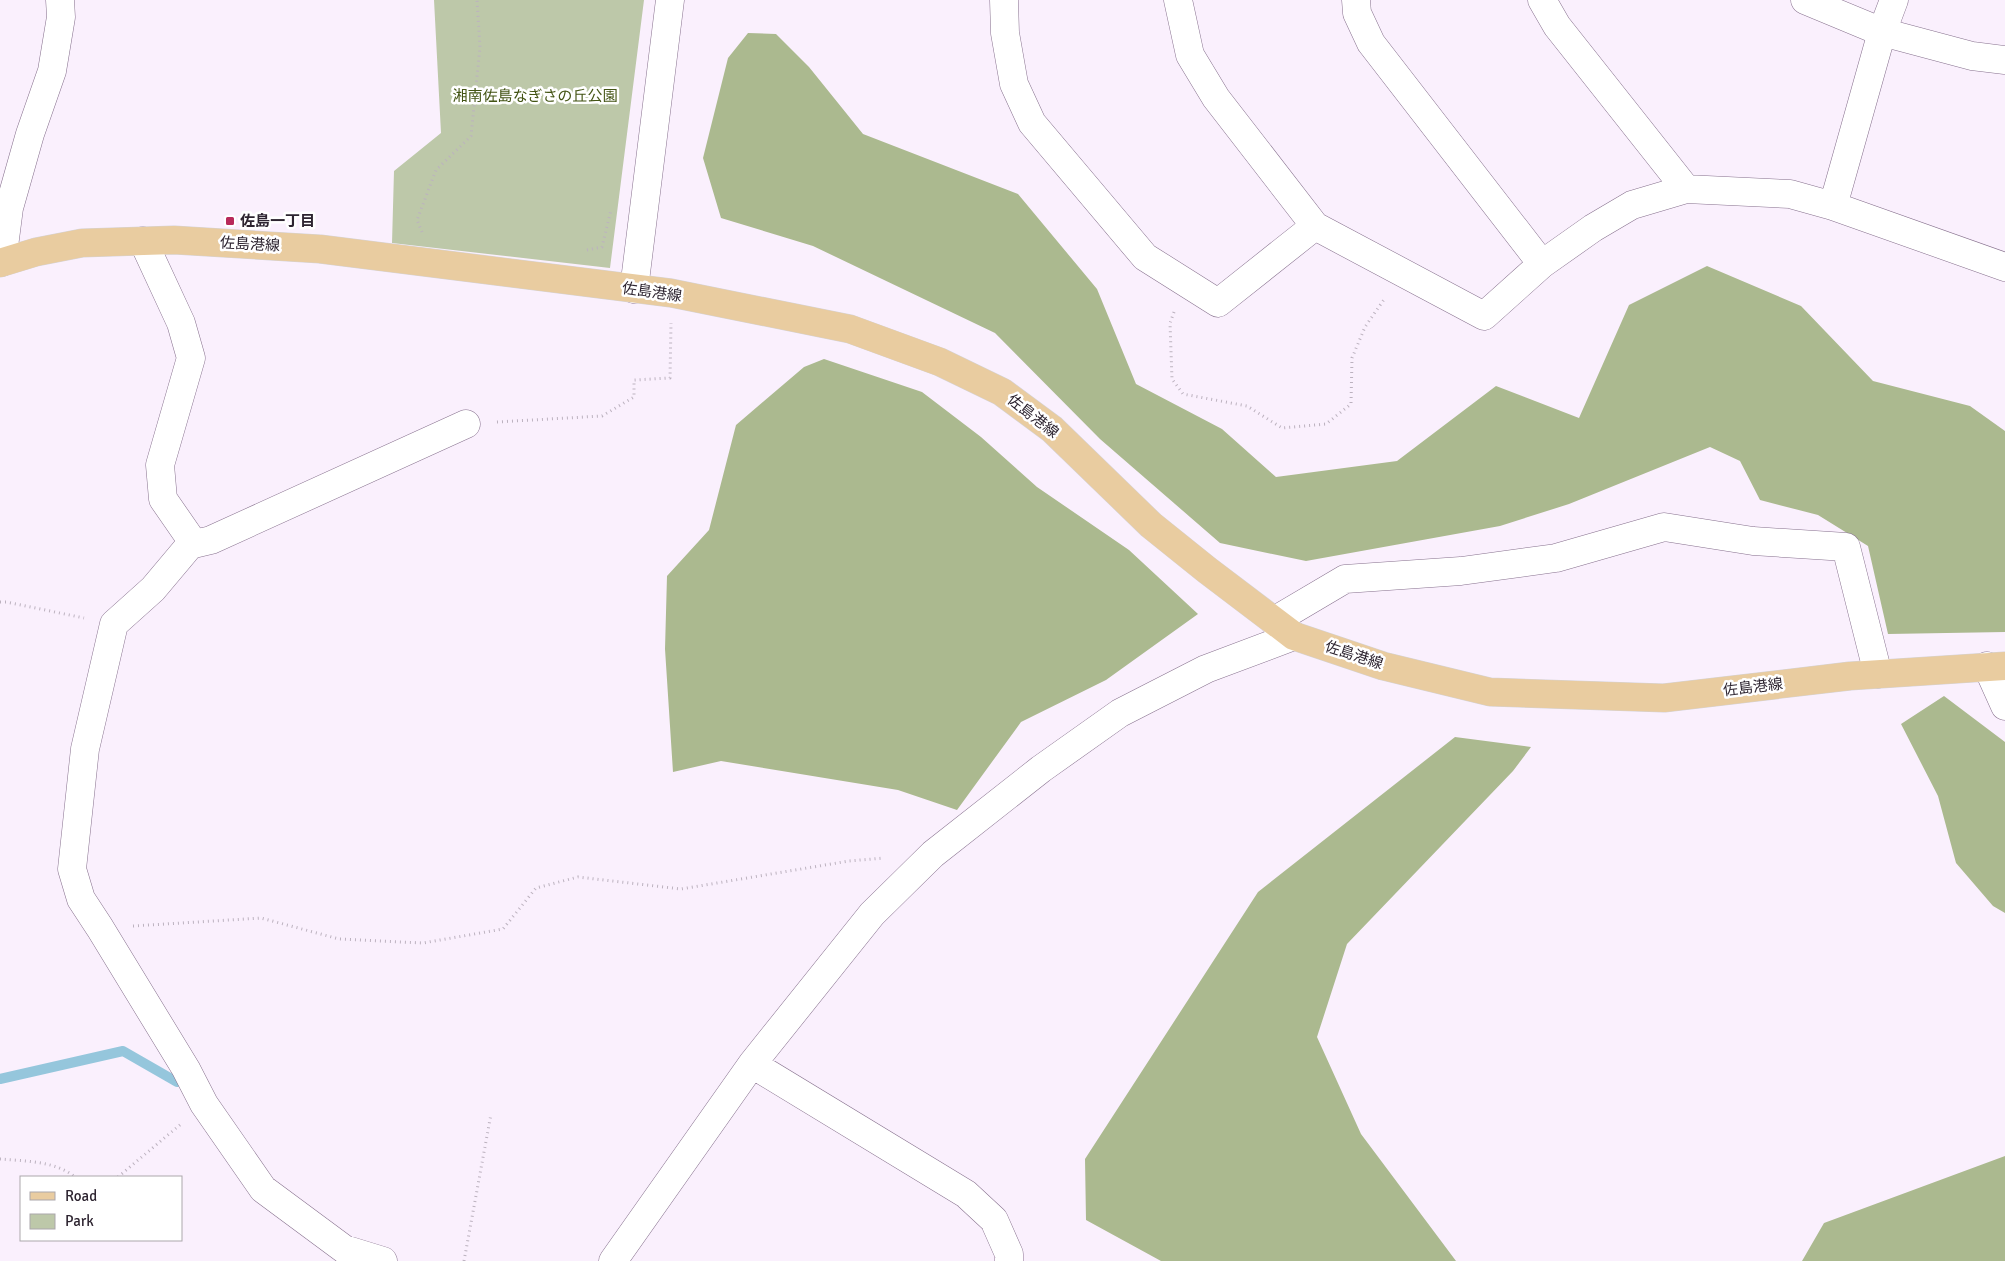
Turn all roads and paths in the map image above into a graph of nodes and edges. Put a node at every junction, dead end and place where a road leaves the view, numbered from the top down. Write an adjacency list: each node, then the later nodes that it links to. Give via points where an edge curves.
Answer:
1 (60, 0): 19 (street, via 61,17 52,71 9,208)
2 (477, 0): 16 (path, via 480,47 471,136 436,170 417,220)
3 (670, 0): 23 (street)
4 (1004, 0): 24 (street, via 1005,33 1014,84 1032,123 1145,257)
5 (1178, 0): 15 (street, via 1190,55 1216,98)
6 (1356, 0): 20 (street, via 1357,12 1371,43)
7 (1542, 0): 12 (street, via 1557,26)
8 (1805, 0): 10 (street)
9 (1894, 0): 10 (street)
10 (1882, 32): 11 (street, via 1972,56); 14 (street)
11 (2005, 60)
12 (1686, 189): 14 (street, via 1790,194); 20 (street, via 1632,205)
13 (612, 205): 18 (path, via 602,247)
14 (1832, 206): 21 (street)
15 (1314, 226): 22 (street); 24 (street, via 1218,303)
16 (424, 237)
17 (143, 241): 19 (main road, 佐島港線, via 82,243); 23 (main road, 佐島港線, via 320,249); 27 (street, via 181,323 191,358 160,464 163,499 190,538)
18 (585, 250)
19 (1, 263)
20 (1542, 264): 22 (street, via 1484,316)
21 (2005, 267)
22 (1403, 273): 24 (path, via 1365,327 1352,358 1351,404 1326,424 1282,428 1246,406 1183,394 1172,379 1170,323 1175,310)
23 (634, 289): 25 (main road, 佐島港線)
24 (1197, 290)
25 (671, 293): 26 (path, via 670,378 634,380 634,397 602,416); 30 (main road, 佐島港線, via 850,329 940,362 1002,392 1052,429 1151,525)
26 (466, 424): 27 (street, via 212,540)
27 (190, 545): 29 (street, via 153,589)
28 (0, 602): 29 (path)
29 (114, 624): 35 (street, via 85,749 72,869 81,899)
30 (1284, 628): 32 (main road, 佐島港線, via 1383,666 1490,692 1664,698); 32 (street, via 1344,579 1461,571 1556,558 1664,527 1753,541 1846,547); 36 (street, via 1120,712 941,848 872,914)
31 (1996, 666): 32 (main road, 佐島港線); 33 (street)
32 (1878, 674)
33 (2005, 706)
34 (886, 858): 35 (path, via 849,861 681,889 578,877 536,888 504,929 423,942 339,939 261,918)
35 (100, 928): 37 (street)
36 (752, 1064): 44 (street); 45 (street, via 966,1194 994,1220 1010,1254)
37 (204, 1104): 41 (path); 42 (street, via 263,1189 344,1249)
38 (491, 1114): 43 (path)
39 (0, 1159): 40 (path, via 32,1161 67,1170)
40 (74, 1176)
41 (119, 1176)
42 (383, 1261)
43 (464, 1261)
44 (613, 1261)
45 (1008, 1261)

